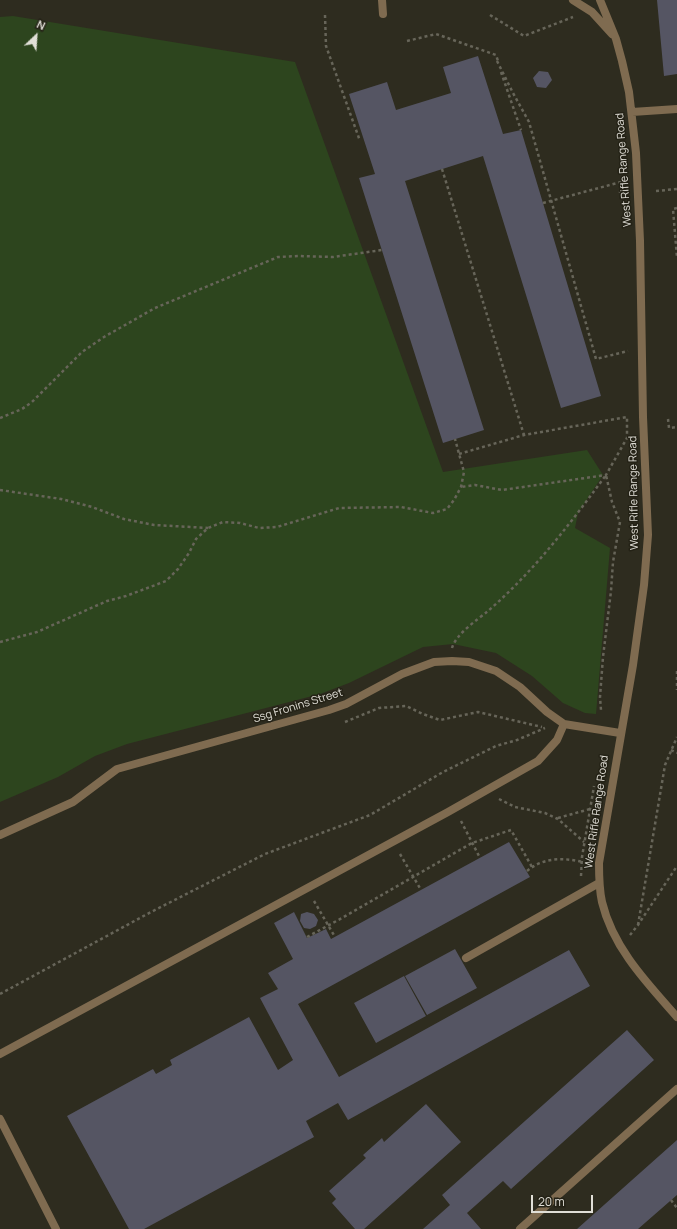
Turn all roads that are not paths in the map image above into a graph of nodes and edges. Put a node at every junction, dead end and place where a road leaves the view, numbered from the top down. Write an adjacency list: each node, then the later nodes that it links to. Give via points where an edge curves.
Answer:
1 (382, 0): 4 (street)
2 (573, 0): 5 (street, via 592,12)
3 (600, 0): 5 (street, West Rifle Range Road)
4 (383, 14)
5 (616, 39): 7 (street, West Rifle Range Road, via 630,92)
6 (677, 110): 7 (street)
7 (632, 112): 9 (street, West Rifle Range Road, via 640,241 648,535 633,666)
8 (564, 724): 9 (street, Ssg Fronins Street); 10 (street, Ssg Fronins Street, via 547,712 520,686 496,671 469,662 434,662 402,674 346,704 329,710 117,769 73,802); 14 (street, via 557,740 538,761)
9 (620, 733): 11 (street, West Rifle Range Road, via 599,863)
10 (0, 835)
11 (599, 883): 12 (street); 13 (street, West Rifle Range Road, via 602,903 620,946 643,979)
12 (466, 958)
13 (677, 1017)
14 (0, 1054)
15 (677, 1089): 18 (street)
16 (0, 1119): 17 (street)
17 (56, 1229)
18 (520, 1229)

